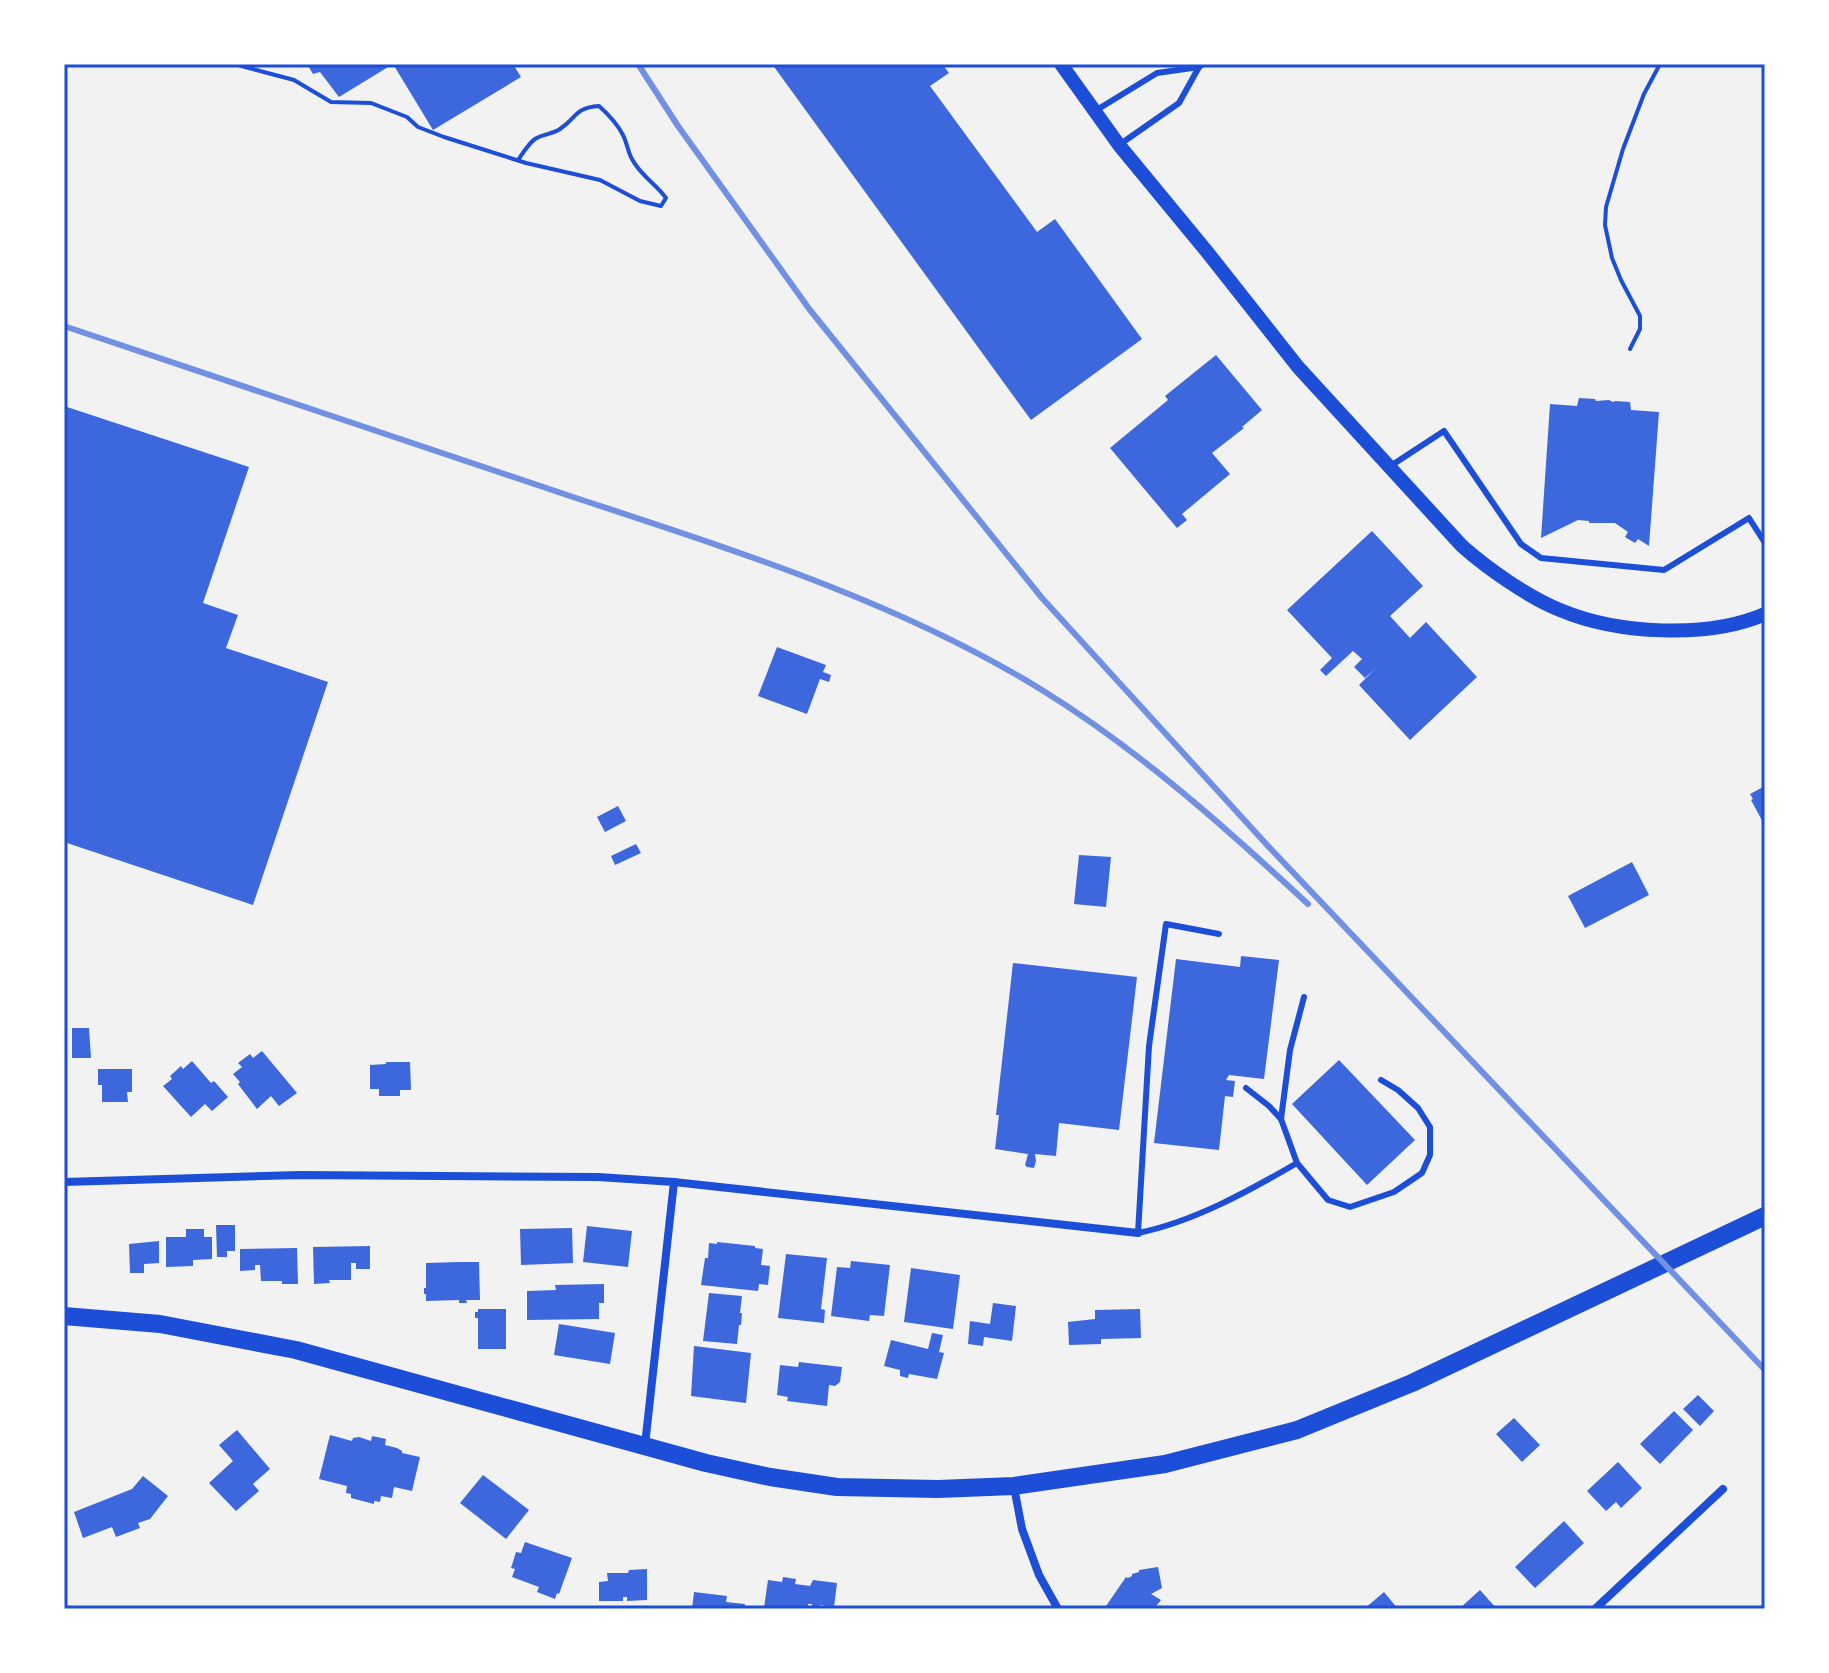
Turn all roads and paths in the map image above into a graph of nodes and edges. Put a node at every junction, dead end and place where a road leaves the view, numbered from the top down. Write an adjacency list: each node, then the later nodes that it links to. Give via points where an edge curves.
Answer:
1 (234, 64): 7 (path, via 294,80 331,102 371,103 418,127)
2 (1061, 64): 5 (street)
3 (1660, 64): 8 (path, via 1623,149 1606,207 1612,258 1640,316)
4 (1201, 65): 5 (lane, via 1157,73); 6 (lane, via 1179,103)
5 (1095, 111): 6 (street)
6 (1119, 145): 9 (street, via 1298,367)
7 (518, 160): 7 (path, via 600,180 640,201 661,206 666,198 640,172 613,117 599,106 577,111 557,131 535,139)
8 (1630, 349)
9 (1389, 467): 10 (lane, via 1444,431 1521,544 1541,558 1664,570 1749,518); 11 (street, via 1477,559 1559,610 1620,626 1668,631 1725,626)
10 (1765, 543)
11 (1765, 614)
12 (1219, 934): 21 (lane, via 1166,924 1149,1046)
13 (1304, 997): 16 (lane)
14 (1381, 1080): 17 (lane, via 1418,1108 1430,1127 1430,1155 1422,1173 1394,1192 1350,1207 1328,1200)
15 (1246, 1088): 16 (lane)
16 (1281, 1119): 17 (lane)
17 (1297, 1163): 21 (lane, via 1249,1191)
18 (64, 1182): 19 (street, via 300,1175)
19 (674, 1182): 21 (street); 23 (street)
20 (1765, 1216): 24 (main road, via 1412,1383 1297,1430 1165,1464)
21 (1138, 1233)
22 (64, 1316): 23 (main road, via 160,1324 296,1350)
23 (645, 1445): 24 (main road, via 706,1463 837,1487)
24 (1014, 1486): 26 (street, via 1022,1529)
25 (1723, 1489): 27 (street)
26 (1058, 1609)
27 (1595, 1609)

